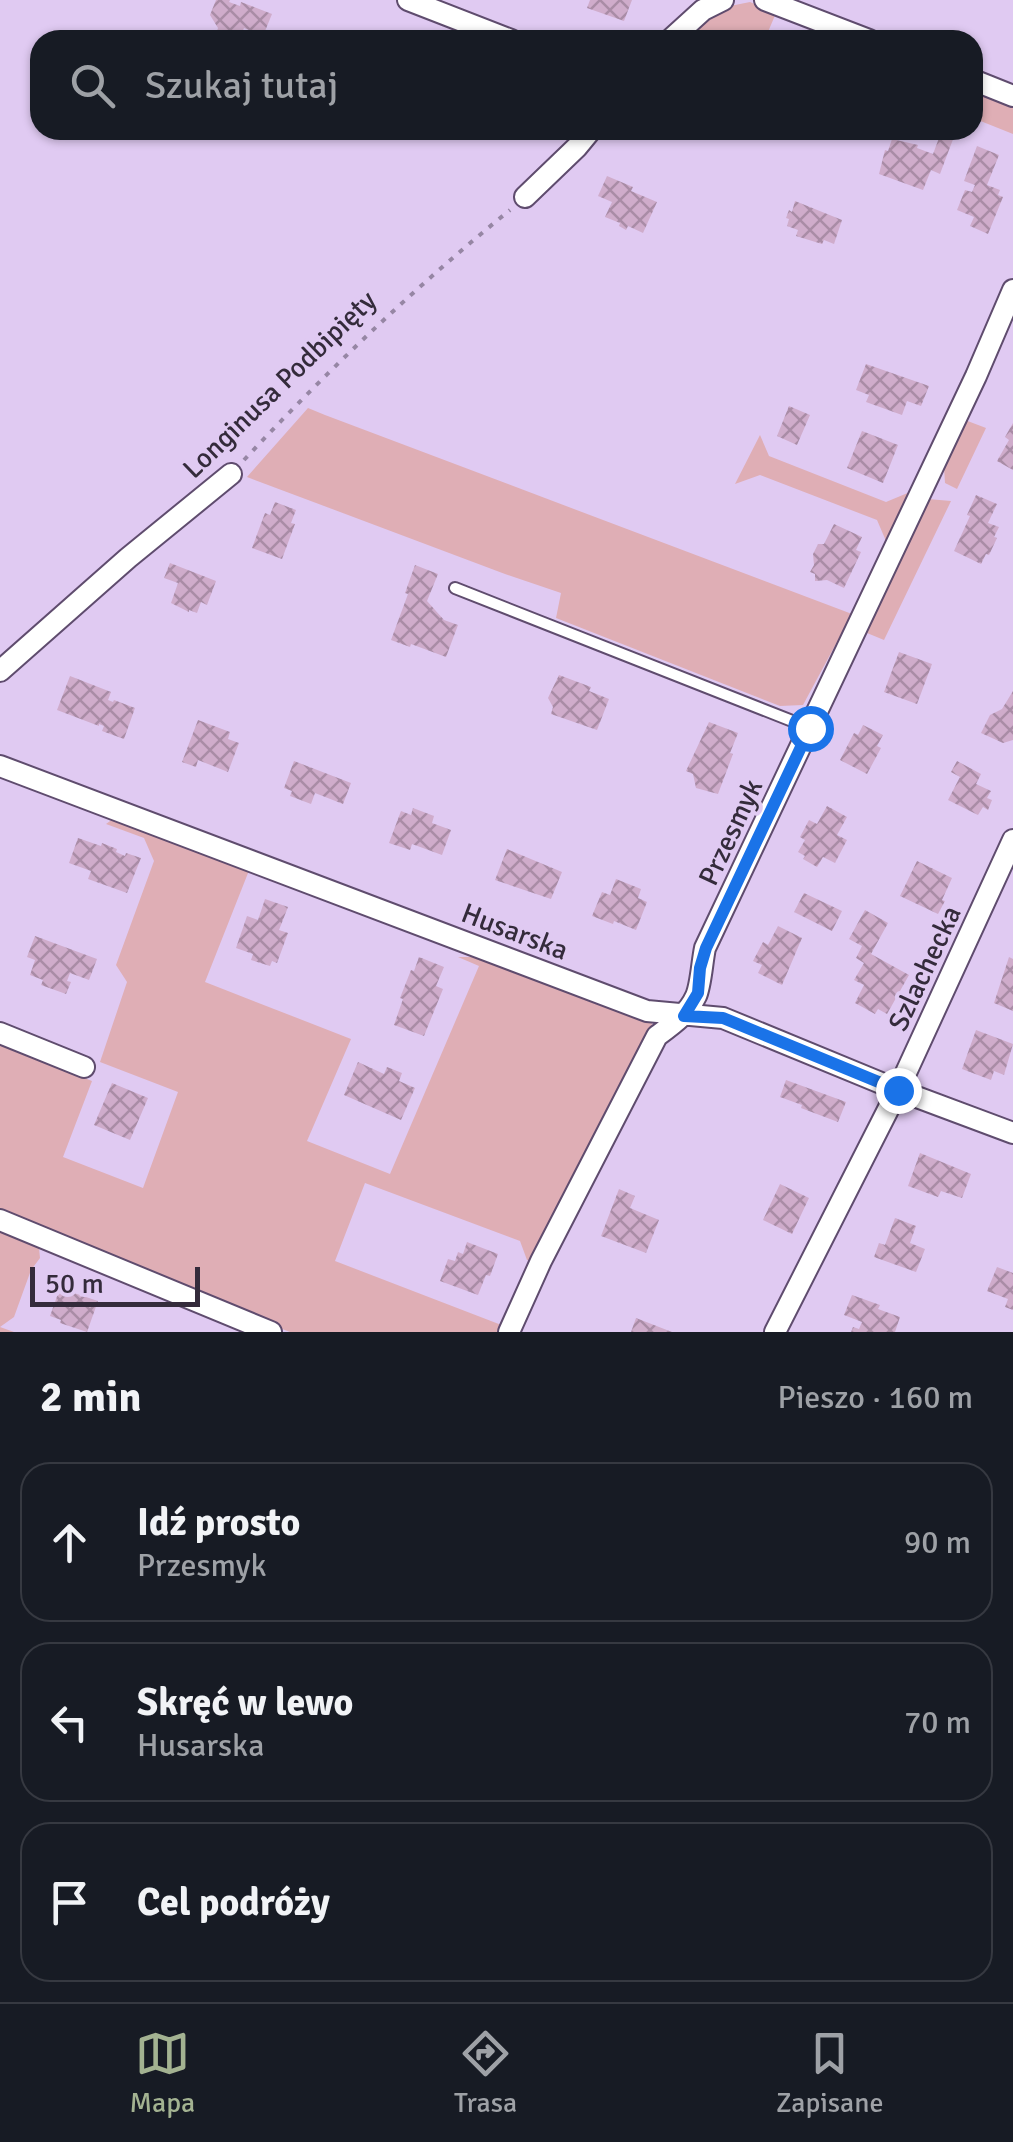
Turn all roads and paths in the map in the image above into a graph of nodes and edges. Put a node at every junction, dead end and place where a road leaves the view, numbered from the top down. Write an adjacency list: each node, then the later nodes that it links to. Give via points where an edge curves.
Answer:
1 (408, 0): 4 (street)
2 (722, 0): 5 (street)
3 (765, 0): 6 (street)
4 (484, 30)
5 (681, 30)
6 (843, 30)
7 (983, 84): 8 (street)
8 (1013, 96)
9 (583, 140): 10 (street)
10 (525, 197): 12 (path, Longinusa Podbipięty, via 370,331)
11 (1013, 290): 15 (street, Przesmyk)
12 (230, 474): 14 (street, Longinusa Podbipięty)
13 (455, 588): 15 (lane)
14 (0, 672)
15 (810, 728): 18 (street, Przesmyk, via 706,948 698,993)
16 (0, 766): 18 (street, Husarska, via 647,1011)
17 (1013, 840): 21 (street, Szlachecka)
18 (684, 1016): 21 (street, Husarska, via 723,1018); 25 (street, Przesmyk, via 657,1036)
19 (0, 1033): 20 (street)
20 (84, 1067)
21 (898, 1090): 22 (street, Husarska); 26 (street, Szlachecka)
22 (1013, 1133)
23 (0, 1220): 24 (street)
24 (270, 1332)
25 (509, 1332)
26 (775, 1332)

